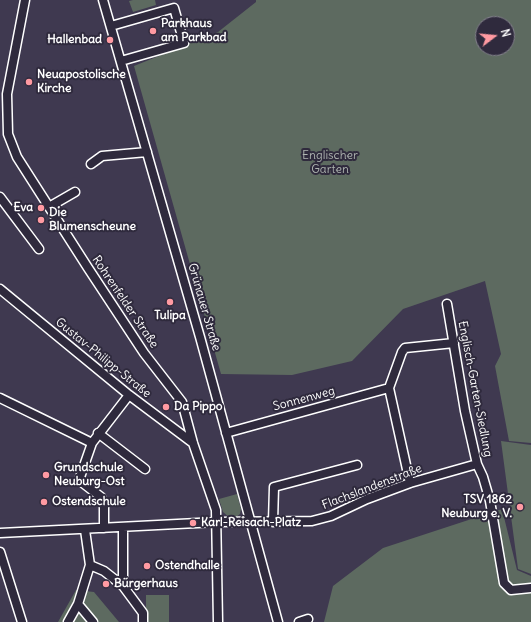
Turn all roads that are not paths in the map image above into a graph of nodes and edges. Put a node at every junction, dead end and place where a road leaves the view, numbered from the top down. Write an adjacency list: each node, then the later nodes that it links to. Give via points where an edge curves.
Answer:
1 (25, 0): 5 (street, Rohrenfelder Straße)
2 (103, 0): 3 (street, Grünauer Straße)
3 (111, 26): 4 (street, Grünauer Straße); 4 (street, via 174,8 184,43)
4 (121, 61): 6 (street, Grünauer Straße)
5 (4, 94): 10 (street, Rohrenfelder Straße, via 8,134 17,157)
6 (147, 152): 7 (street, via 102,156); 19 (street, Grünauer Straße)
7 (91, 164)
8 (75, 192): 10 (street)
9 (0, 197): 11 (street)
10 (49, 207): 21 (street, Rohrenfelder Straße, via 144,353 182,402)
11 (39, 249)
12 (0, 289): 16 (street, Gustav-Philipp-Straße)
13 (447, 304): 14 (street, Englisch-Garten-Siedlung)
14 (454, 343): 15 (street, via 405,348); 22 (street, Englisch-Garten-Siedlung)
15 (389, 388): 19 (street, Sonnenweg); 25 (street)
16 (129, 396): 18 (street); 21 (street, Gustav-Philipp-Straße)
17 (0, 398): 20 (street)
18 (98, 433): 20 (street); 24 (street)
19 (226, 433): 28 (street, Grünauer Straße)
20 (92, 443): 30 (street, via 79,480 101,496 104,505)
21 (193, 444): 26 (street, Rohrenfelder Straße, via 215,506)
22 (477, 464): 25 (street, Flachslandenstraße); 36 (street, Englisch-Garten-Siedlung, via 490,501 504,583 511,590)
23 (356, 465): 27 (street, via 274,487)
24 (145, 469)
25 (410, 483): 27 (street, Flachslandenstraße, via 367,499 332,516 312,521)
26 (217, 522): 28 (street); 29 (street); 43 (street, Rohrenfelder Straße)
27 (273, 522): 28 (street, Flachslandenstraße)
28 (250, 523): 44 (street, Grünauer Straße)
29 (123, 527): 30 (street); 35 (street)
30 (104, 528): 31 (street)
31 (84, 530): 32 (street); 34 (street)
32 (0, 533)
33 (0, 552): 39 (street)
34 (90, 565): 35 (street, via 104,571); 37 (street)
35 (123, 586): 42 (street, via 142,613)
36 (531, 588)
37 (78, 604): 40 (street); 41 (street)
38 (308, 619): 45 (street)
39 (22, 622)
40 (68, 622)
41 (93, 622)
42 (143, 622)
43 (218, 622)
44 (278, 622)
45 (299, 622)

